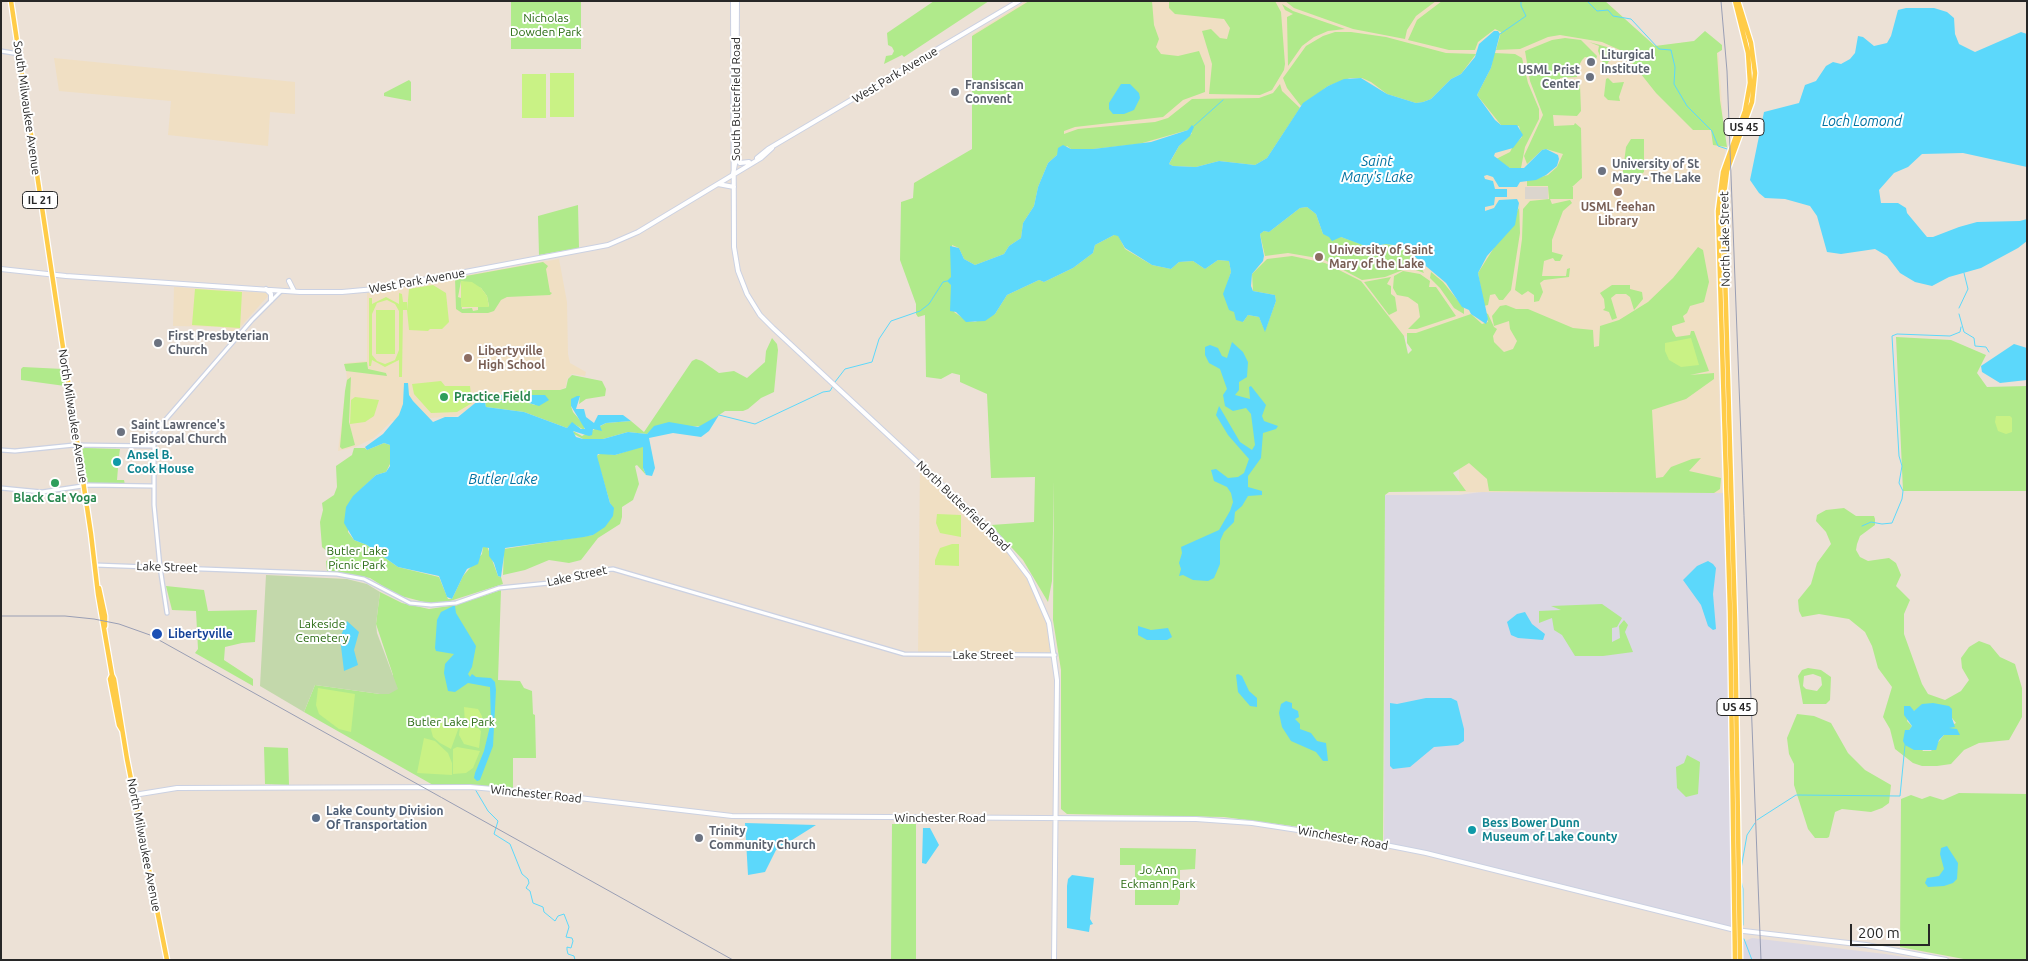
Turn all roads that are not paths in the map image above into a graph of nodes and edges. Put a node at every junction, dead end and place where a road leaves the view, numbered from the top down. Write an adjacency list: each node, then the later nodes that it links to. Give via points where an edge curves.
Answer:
1 (10, 1): 7 (main road, South Milwaukee Avenue / IL 21)
2 (733, 1): 10 (main road, South Butterfield Road)
3 (736, 1): 8 (main road, South Butterfield Road)
4 (1019, 1): 9 (main road, West Park Avenue)
5 (1736, 1): 32 (main road, North Lake Street / US 45, via 1751,43 1755,78 1750,108 1729,165 1723,194)
6 (1, 51): 7 (street)
7 (19, 54): 14 (main road, South Milwaukee Avenue / IL 21)
8 (736, 159): 9 (main road, via 740,163); 10 (main road, South Butterfield Road)
9 (751, 163): 10 (main road, West Park Avenue)
10 (733, 174): 11 (main road, West Park Avenue); 12 (main road, North Butterfield Road)
11 (716, 184): 12 (main road); 18 (main road, West Park Avenue, via 638,232 589,250 374,289)
12 (734, 187): 29 (main road, North Butterfield Road, via 734,255 747,294 764,320 1000,539 1029,577 1044,608)
13 (1, 269): 14 (main road, West Park Avenue)
14 (51, 274): 16 (main road, West Park Avenue); 20 (main road, North Milwaukee Avenue / IL 21)
15 (289, 281): 18 (main road)
16 (266, 289): 17 (main road, West Park Avenue); 19 (main road)
17 (282, 290): 18 (main road, West Park Avenue); 19 (street)
18 (294, 291)
19 (271, 300): 21 (street, via 156,430)
20 (78, 445): 21 (street); 22 (street); 23 (main road, North Milwaukee Avenue / IL 21)
21 (153, 446): 24 (street)
22 (1, 450)
23 (84, 486): 24 (street); 25 (street, via 44,492); 26 (main road, North Milwaukee Avenue / IL 21)
24 (153, 486): 27 (street)
25 (1, 488)
26 (96, 565): 27 (street, Lake Street); 30 (main road, North Milwaukee Avenue / IL 21)
27 (160, 567): 28 (street); 29 (street, Lake Street, via 337,574 364,579 410,603 447,604 499,588 549,583 614,569 904,654)
28 (168, 613)
29 (1055, 655): 31 (main road, North Butterfield Road)
30 (134, 795): 31 (main road, Winchester Road, via 177,788 470,787 732,816); 33 (main road, North Milwaukee Avenue / IL 21)
31 (1056, 819): 32 (main road, Winchester Road, via 1231,821 1350,838 1465,862); 34 (main road, North Butterfield Road)
32 (1737, 931): 35 (main road, US 45); 36 (main road, US 45); 37 (main road, Winchester Road, via 1866,945)
33 (167, 960)
34 (1054, 960)
35 (1735, 960)
36 (1740, 960)
37 (1946, 960)

